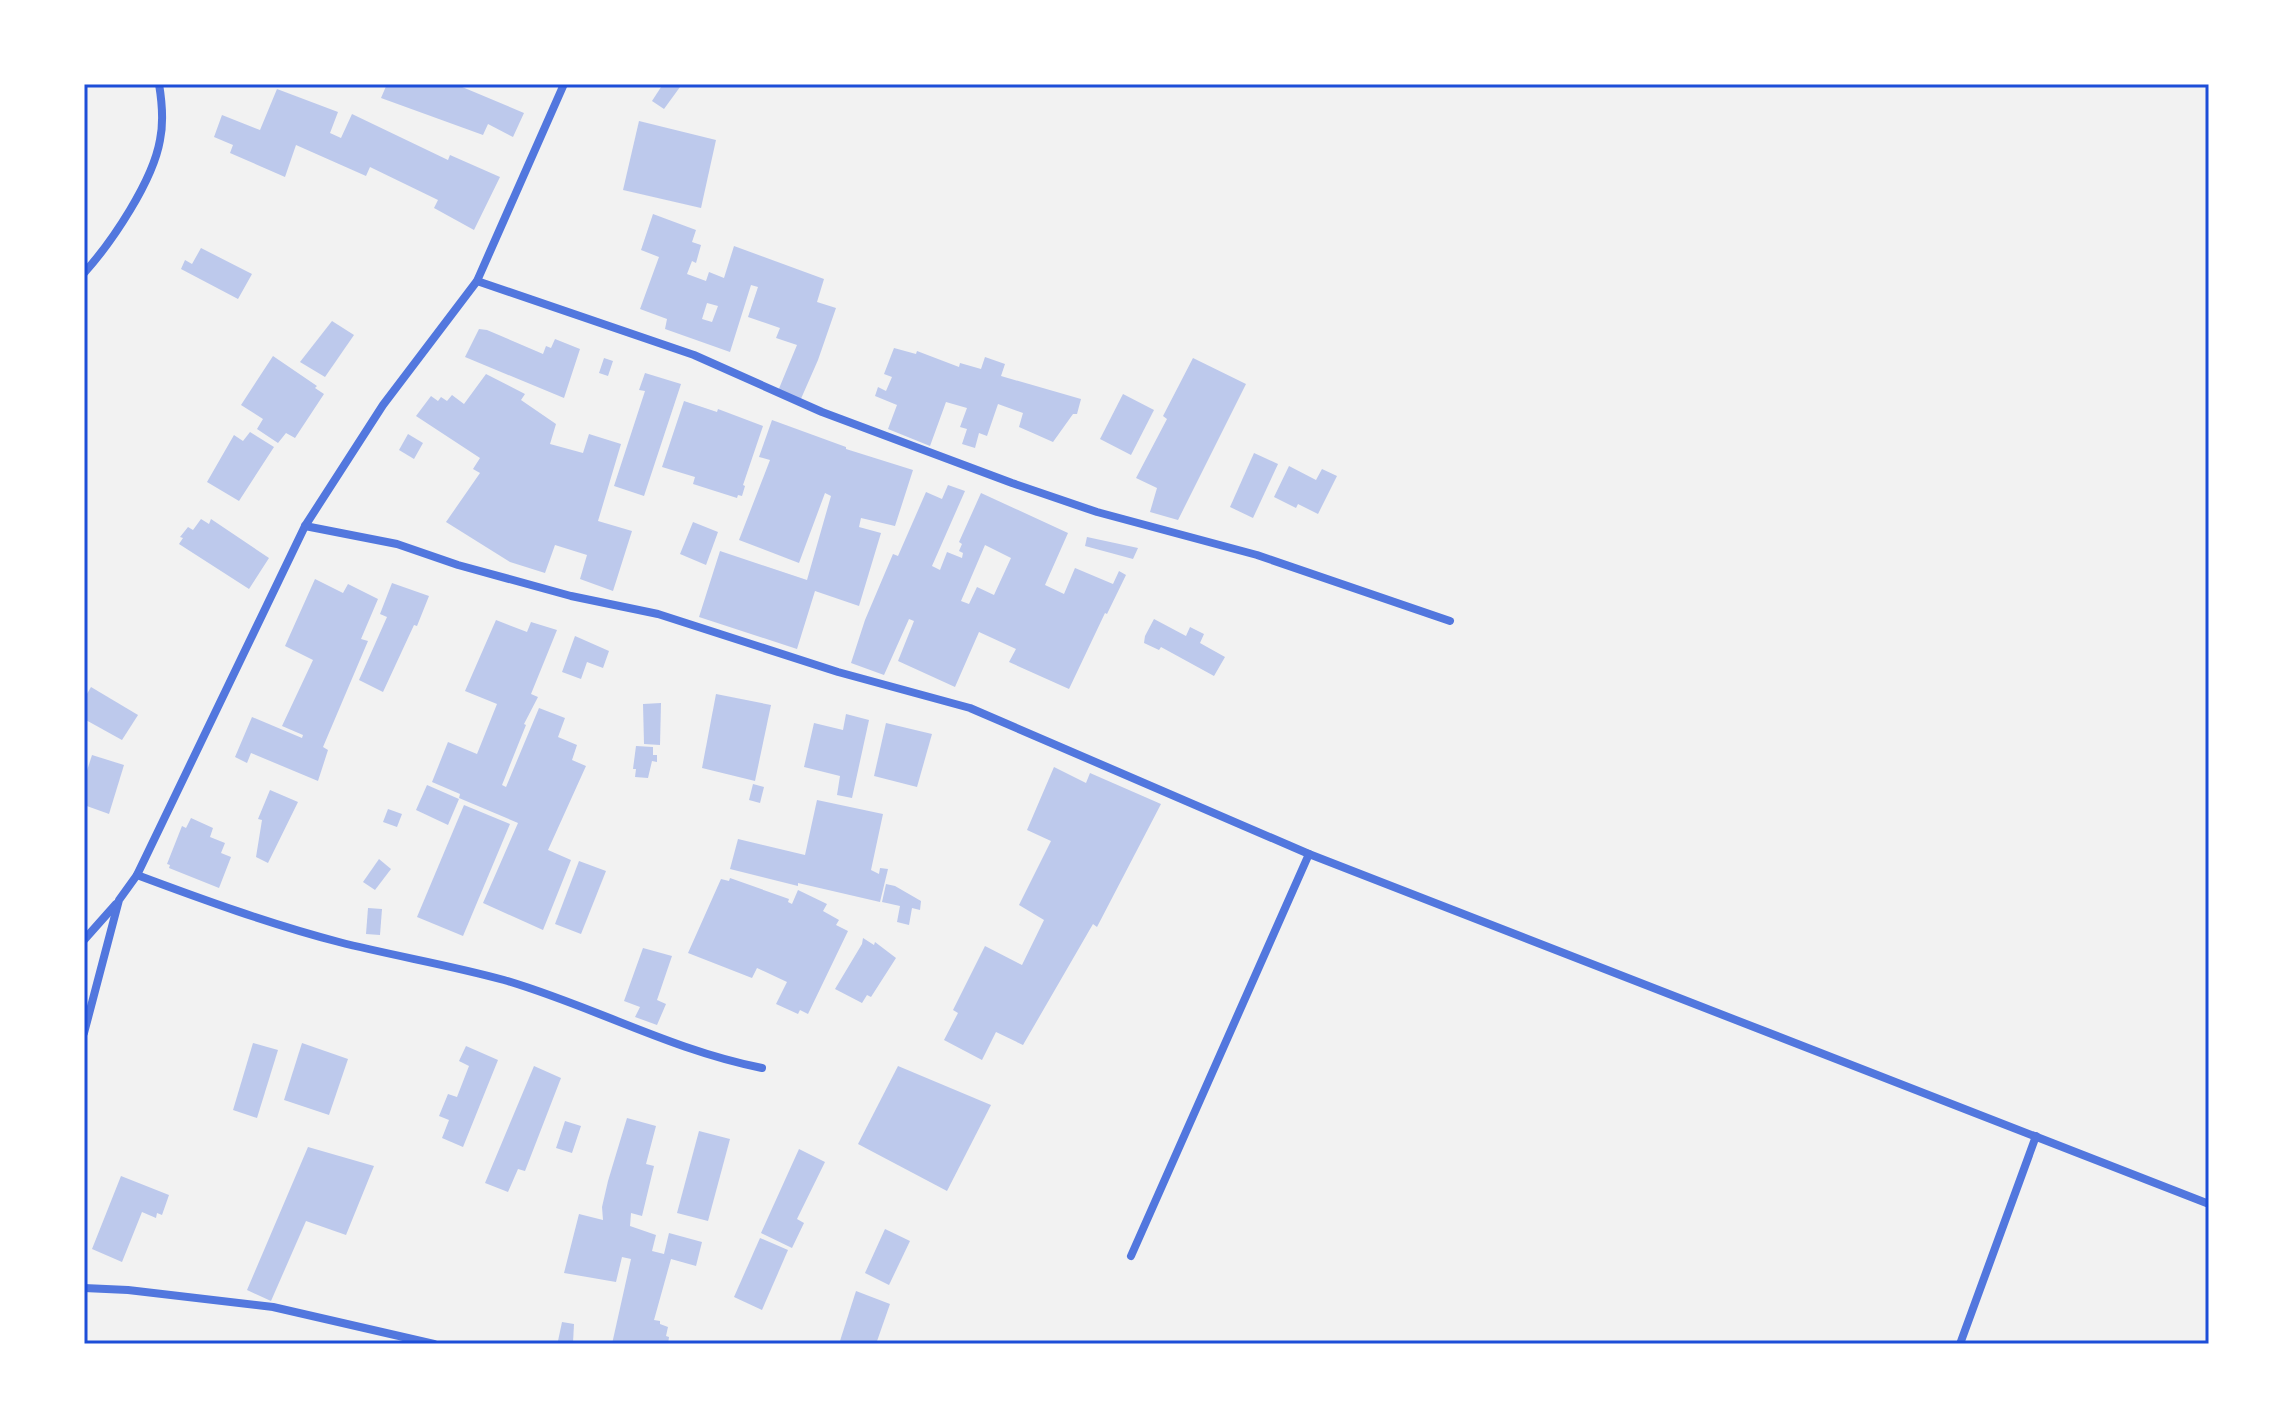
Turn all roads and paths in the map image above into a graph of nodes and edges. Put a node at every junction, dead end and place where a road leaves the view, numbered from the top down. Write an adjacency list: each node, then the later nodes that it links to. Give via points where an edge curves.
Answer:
1 (159, 84): 3 (street, via 160,141 146,177 106,249)
2 (564, 84): 4 (street)
3 (84, 273)
4 (477, 281): 5 (street, via 383,405); 6 (street, via 694,355 822,412 1012,483 1257,555)
5 (305, 526): 7 (street, via 397,544 571,596 658,614 970,708); 8 (street)
6 (1450, 621)
7 (1309, 854): 13 (street); 15 (street)
8 (137, 875): 9 (street); 12 (street, via 306,933 505,981 705,1056)
9 (119, 900): 10 (street); 11 (street)
10 (84, 940)
11 (84, 1033)
12 (762, 1068)
13 (2036, 1136): 14 (street); 18 (street)
14 (2209, 1204)
15 (1131, 1256)
16 (84, 1288): 17 (street, via 273,1307)
17 (434, 1344)
18 (1960, 1344)

